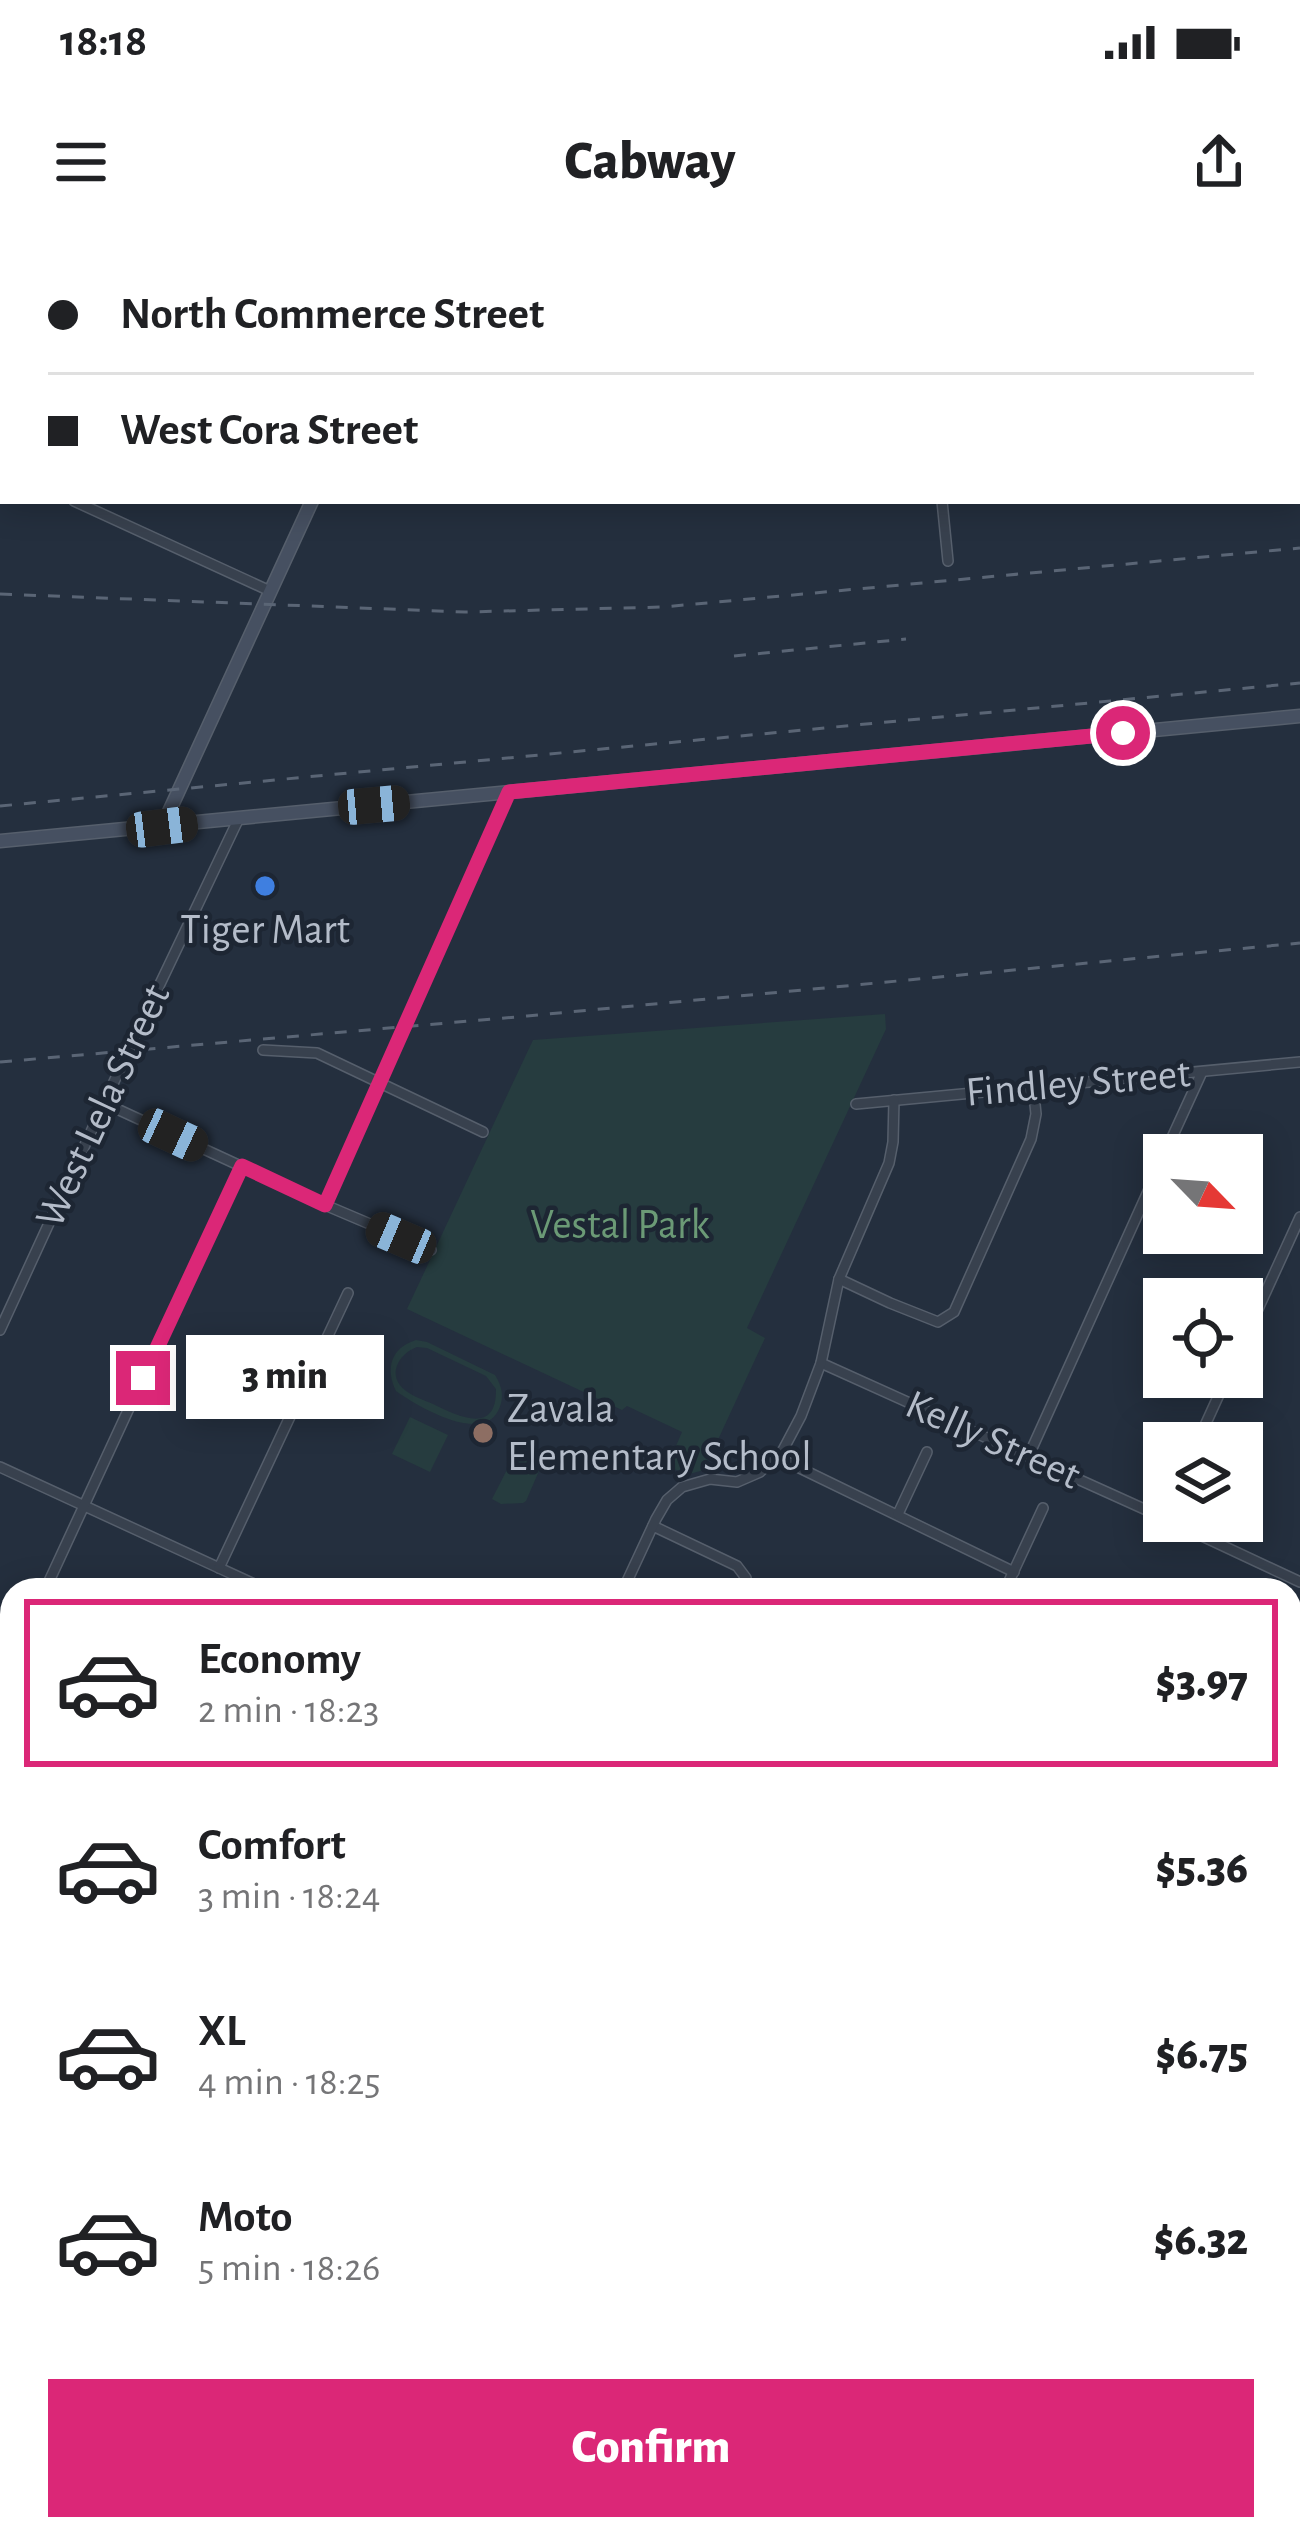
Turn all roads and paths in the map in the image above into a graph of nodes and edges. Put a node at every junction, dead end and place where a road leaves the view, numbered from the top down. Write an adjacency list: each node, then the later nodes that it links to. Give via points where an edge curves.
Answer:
1 (81, 504): 5 (street)
2 (311, 504): 5 (main road)
3 (942, 504): 4 (street)
4 (948, 562)
5 (270, 591): 9 (main road)
6 (1300, 716): 7 (main road)
7 (509, 792): 8 (main road); 14 (street)
8 (239, 818): 9 (main road); 17 (street, West Lela Street)
9 (162, 827): 10 (main road)
10 (0, 841)
11 (262, 1050): 14 (street, via 317,1053)
12 (1300, 1062): 13 (street, Findley Street)
13 (1202, 1072): 15 (street, Findley Street); 20 (street)
14 (380, 1084): 19 (street); 23 (street)
15 (1027, 1088): 16 (street, Findley Street); 26 (street, via 1036,1114 1031,1139 954,1312 938,1322)
16 (894, 1100): 18 (street, Findley Street); 26 (street, via 889,1163)
17 (104, 1103): 21 (street); 30 (street, West Lela Street)
18 (856, 1103)
19 (483, 1132)
20 (1174, 1134)
21 (242, 1166): 23 (street); 37 (street)
22 (1143, 1202): 34 (street)
23 (325, 1205): 25 (street)
24 (1300, 1217): 29 (street)
25 (431, 1250)
26 (839, 1279): 32 (street)
27 (348, 1293): 43 (street)
28 (0, 1296): 30 (street)
29 (1263, 1298)
30 (12, 1302): 31 (street, West Lela Street)
31 (0, 1330)
32 (821, 1363): 34 (street, Kelly Street); 35 (street)
33 (927, 1452): 40 (street)
34 (1029, 1455): 39 (street, Kelly Street)
35 (777, 1457): 40 (street); 41 (street, via 737,1482 682,1487)
36 (0, 1467): 37 (street)
37 (85, 1506): 43 (street); 45 (street)
38 (1043, 1508): 44 (street)
39 (1143, 1509)
40 (898, 1514): 44 (street)
41 (653, 1526): 47 (street); 48 (street, via 737,1566)
42 (1215, 1542): 50 (street, Kelly Street)
43 (219, 1568): 46 (street)
44 (1013, 1572): 49 (street)
45 (51, 1578)
46 (241, 1578)
47 (629, 1578)
48 (746, 1578)
49 (1010, 1578)
50 (1295, 1578)

